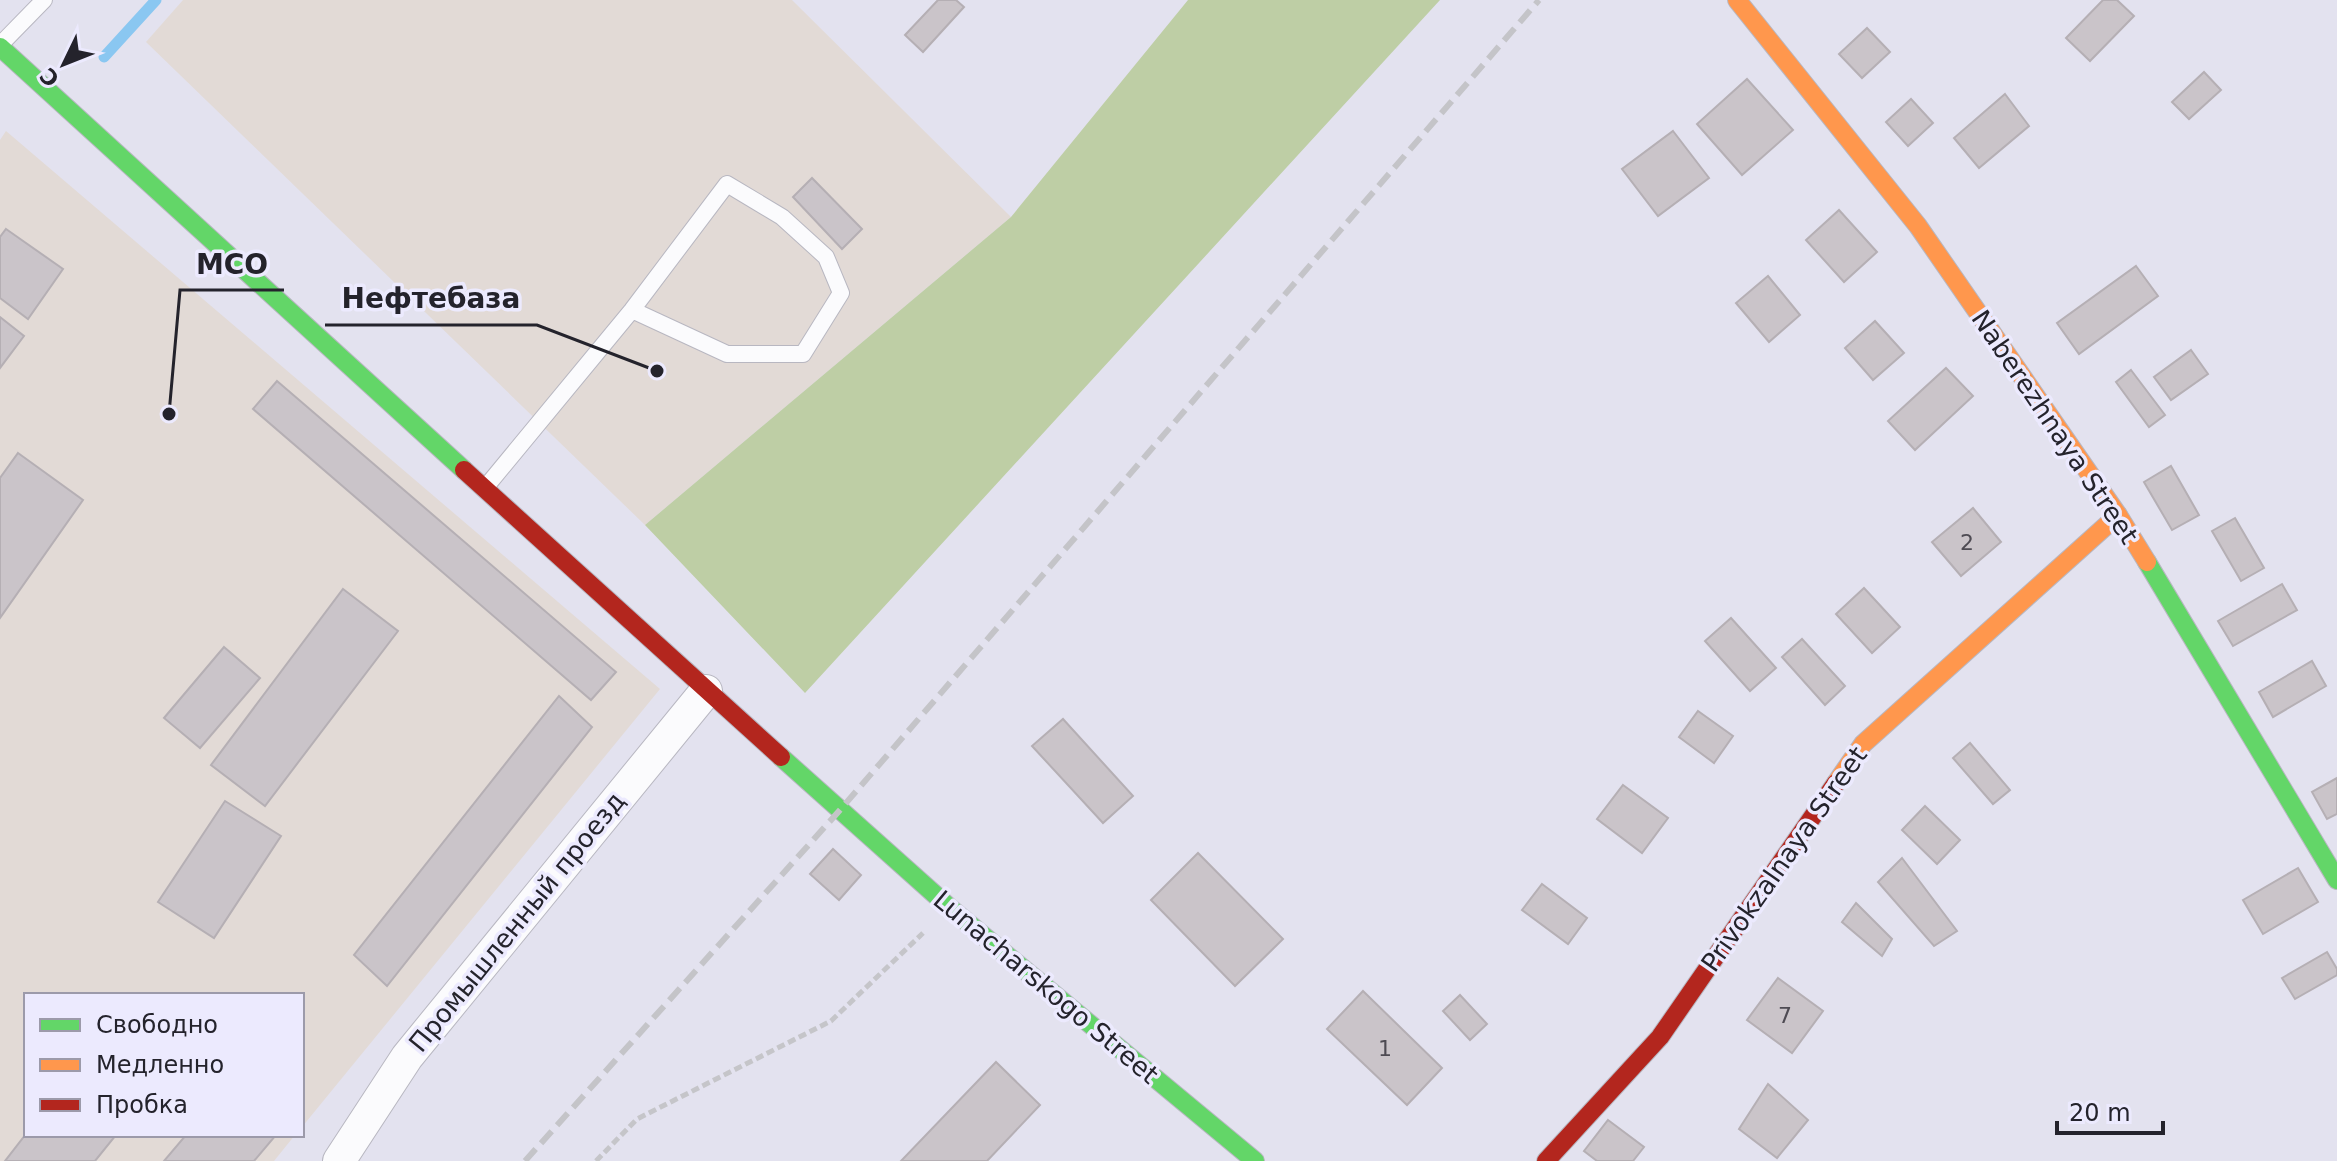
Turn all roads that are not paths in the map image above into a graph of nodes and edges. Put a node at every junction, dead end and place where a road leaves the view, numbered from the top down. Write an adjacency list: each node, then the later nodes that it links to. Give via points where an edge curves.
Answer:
1 (44, 0): 3 (lane)
2 (1737, 0): 6 (street, Naberezhnaya Street, via 1918,226)
3 (0, 46): 5 (street, Lunacharskogo Street)
4 (632, 310): 4 (lane, via 727,354 803,354 841,293 826,257 782,217 727,184); 5 (lane)
5 (484, 489): 7 (street, Lunacharskogo Street)
6 (2118, 515): 8 (street, Naberezhnaya Street); 11 (street, Privokzalnaya Street, via 1863,744 1660,1037)
7 (706, 691): 9 (street, Промышленный проезд, via 407,1057); 10 (street, Lunacharskogo Street, via 950,908)
8 (2337, 880)
9 (339, 1161)
10 (1255, 1161)
11 (1546, 1161)

